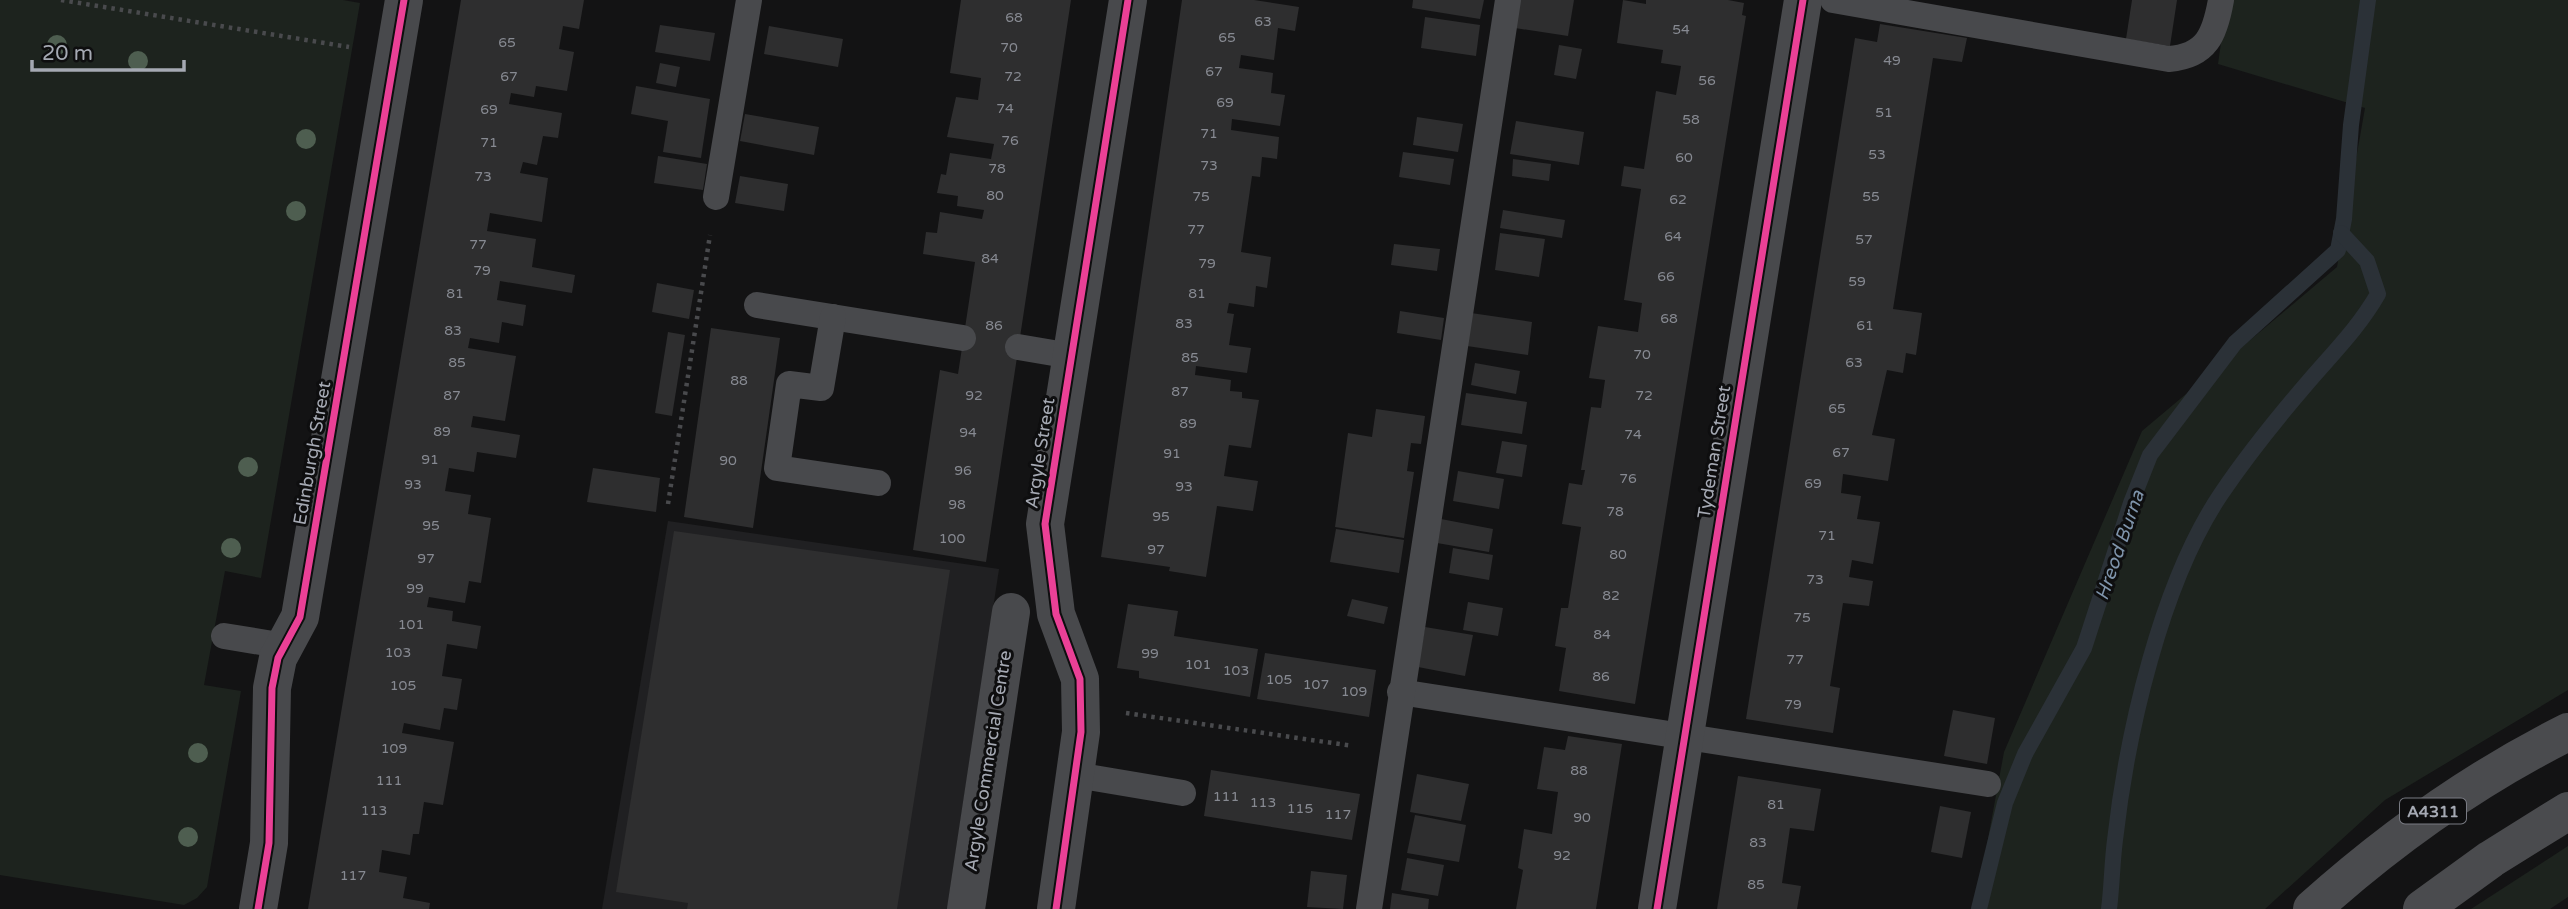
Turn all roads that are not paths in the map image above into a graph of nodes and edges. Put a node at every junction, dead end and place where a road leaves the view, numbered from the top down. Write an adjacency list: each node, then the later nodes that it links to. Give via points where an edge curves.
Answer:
1 (404, 0): 17 (street, Edinburgh Street, via 300,617)
2 (749, 0): 8 (lane)
3 (1128, 0): 13 (street, Argyle Street)
4 (1508, 0): 18 (lane)
5 (1803, 0): 20 (street, Tydeman Street)
6 (1833, 0): 7 (lane, via 2169,59 2200,51)
7 (2221, 0)
8 (716, 197)
9 (757, 304): 10 (lane)
10 (833, 317): 11 (lane); 14 (lane, via 821,388 789,384 776,468)
11 (963, 338)
12 (1018, 347): 13 (lane)
13 (1071, 356): 21 (street, Argyle Street, via 1045,524 1056,614 1080,679)
14 (878, 483)
15 (1011, 612): 26 (street, Argyle Commercial Centre)
16 (224, 636): 17 (lane)
17 (285, 646): 25 (street, Edinburgh Street, via 272,688 269,843)
18 (1400, 692): 20 (lane); 28 (lane)
19 (2568, 732): 30 (main road, A4311, via 2442,804)
20 (1685, 735): 22 (lane); 29 (street, Tydeman Street)
21 (1076, 775): 23 (lane); 27 (street, Argyle Street)
22 (1988, 784)
23 (1183, 793)
24 (2568, 811): 31 (main road)
25 (258, 909)
26 (966, 909)
27 (1056, 909)
28 (1368, 909)
29 (1657, 909)
30 (2312, 909)
31 (2422, 909)

